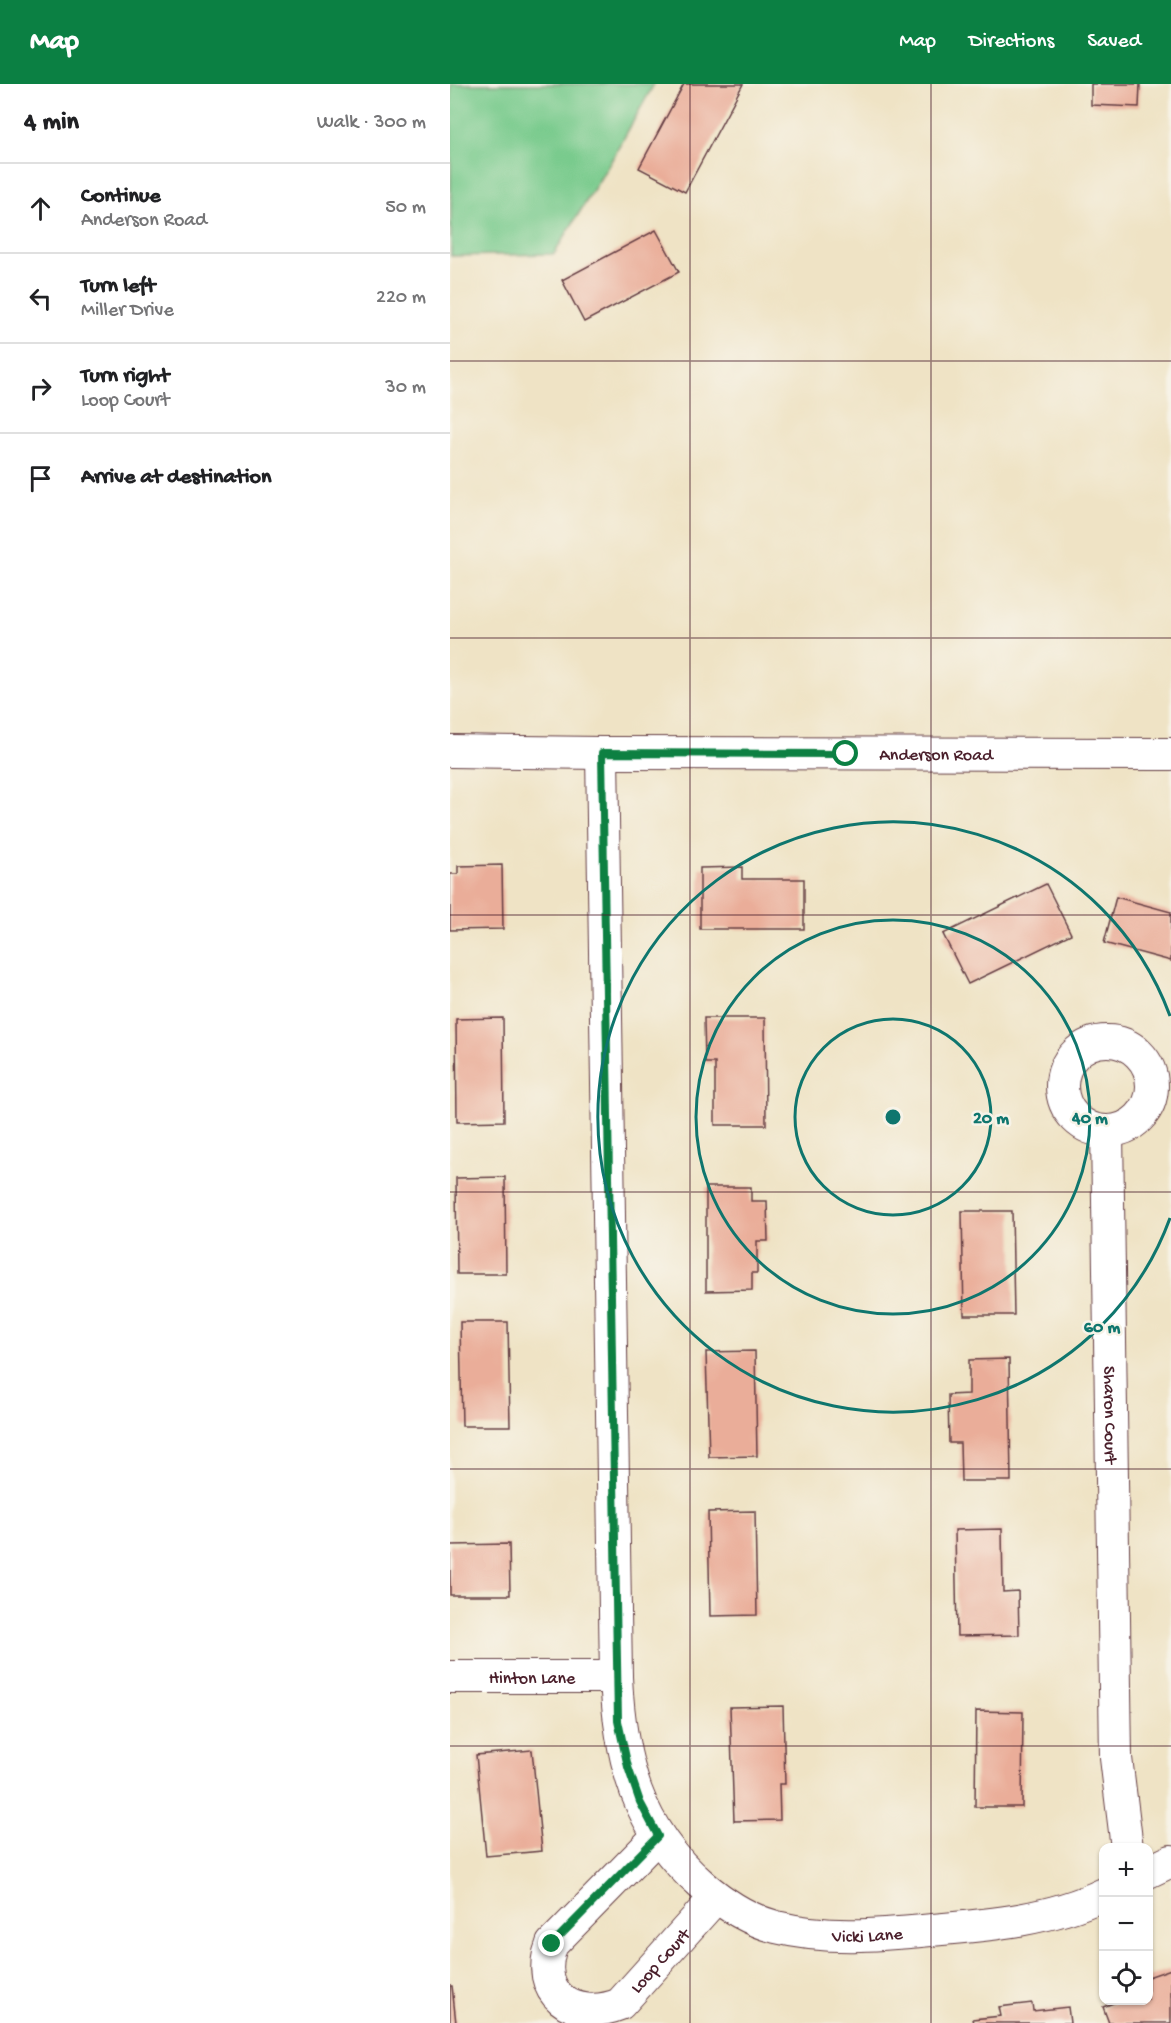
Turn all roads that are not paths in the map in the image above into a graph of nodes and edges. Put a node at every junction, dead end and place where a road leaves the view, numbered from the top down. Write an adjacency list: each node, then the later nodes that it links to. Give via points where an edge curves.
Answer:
1 (450, 751): 2 (street, Anderson Road)
2 (602, 753): 3 (street, Anderson Road); 6 (street, Vicki Lane)
3 (1171, 754)
4 (1107, 1131): 4 (street, via 1077,1120 1062,1092 1063,1076 1070,1061 1096,1042 1115,1042 1133,1049 1146,1063 1152,1081 1150,1100 1141,1116 1125,1128); 8 (street, Sharon Court, via 1116,1758)
5 (450, 1677): 6 (street, Hinton Lane)
6 (616, 1677): 7 (street, Vicki Lane, via 618,1721 628,1767)
7 (658, 1836): 12 (street, Vicki Lane, via 684,1869); 12 (street, Loop Court, via 552,1944 547,1957 548,1980 559,2001 592,2013 620,2004)
8 (1126, 1843)
9 (1171, 1861): 10 (street)
10 (1153, 1870)
11 (1099, 1896): 12 (street, Vicki Lane, via 1054,1913 988,1925 846,1936 777,1927 757,1921)
12 (716, 1898)

